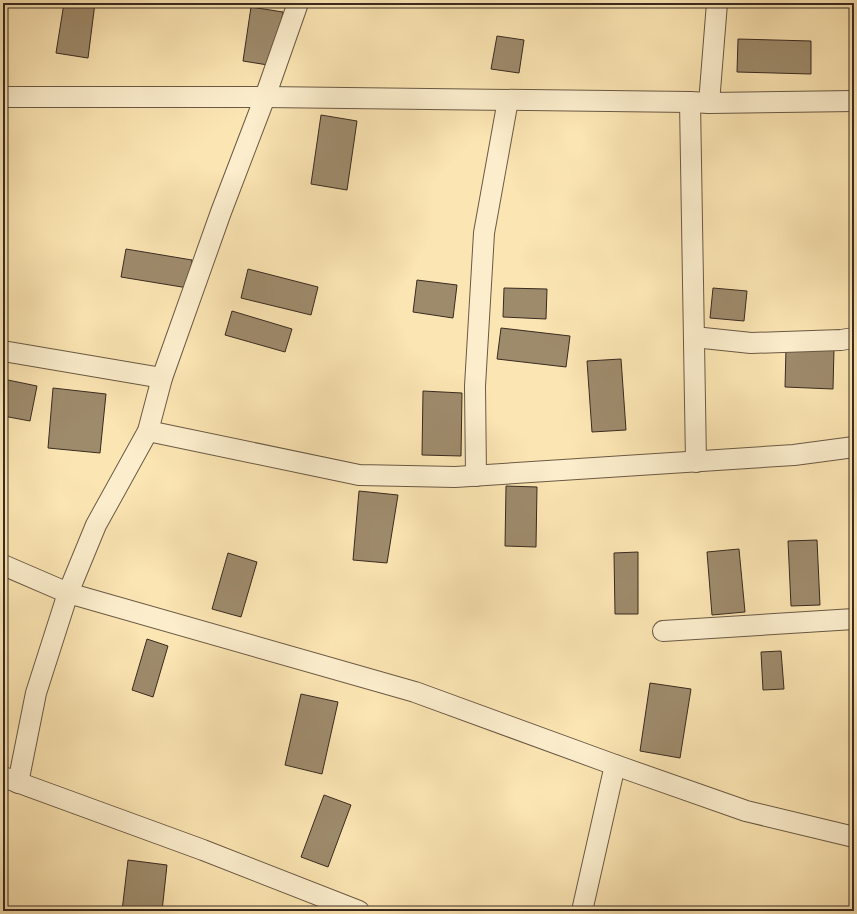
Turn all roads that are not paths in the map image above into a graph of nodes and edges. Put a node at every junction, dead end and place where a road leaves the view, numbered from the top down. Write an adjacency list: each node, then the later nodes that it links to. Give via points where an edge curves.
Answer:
1 (298, 3): 4 (street)
2 (717, 3): 7 (street)
3 (3, 97): 4 (street)
4 (265, 97): 5 (street); 11 (street)
5 (508, 100): 7 (street); 15 (street, via 484,233 475,386)
6 (854, 101): 7 (street)
7 (699, 103): 8 (street)
8 (694, 337): 9 (street, via 751,343); 14 (street)
9 (854, 338)
10 (3, 351): 11 (street)
11 (162, 378): 12 (street)
12 (148, 431): 15 (street, via 359,475); 17 (street, via 96,525)
13 (854, 447): 14 (street, via 794,455)
14 (696, 462): 15 (street)
15 (476, 476)
16 (3, 565): 17 (street)
17 (68, 593): 20 (street, via 415,692); 21 (street)
18 (854, 619): 19 (street)
19 (663, 631)
20 (615, 765): 22 (street, via 746,810); 24 (street)
21 (11, 780): 23 (street, via 203,850)
22 (854, 837)
23 (359, 911)
24 (582, 911)

